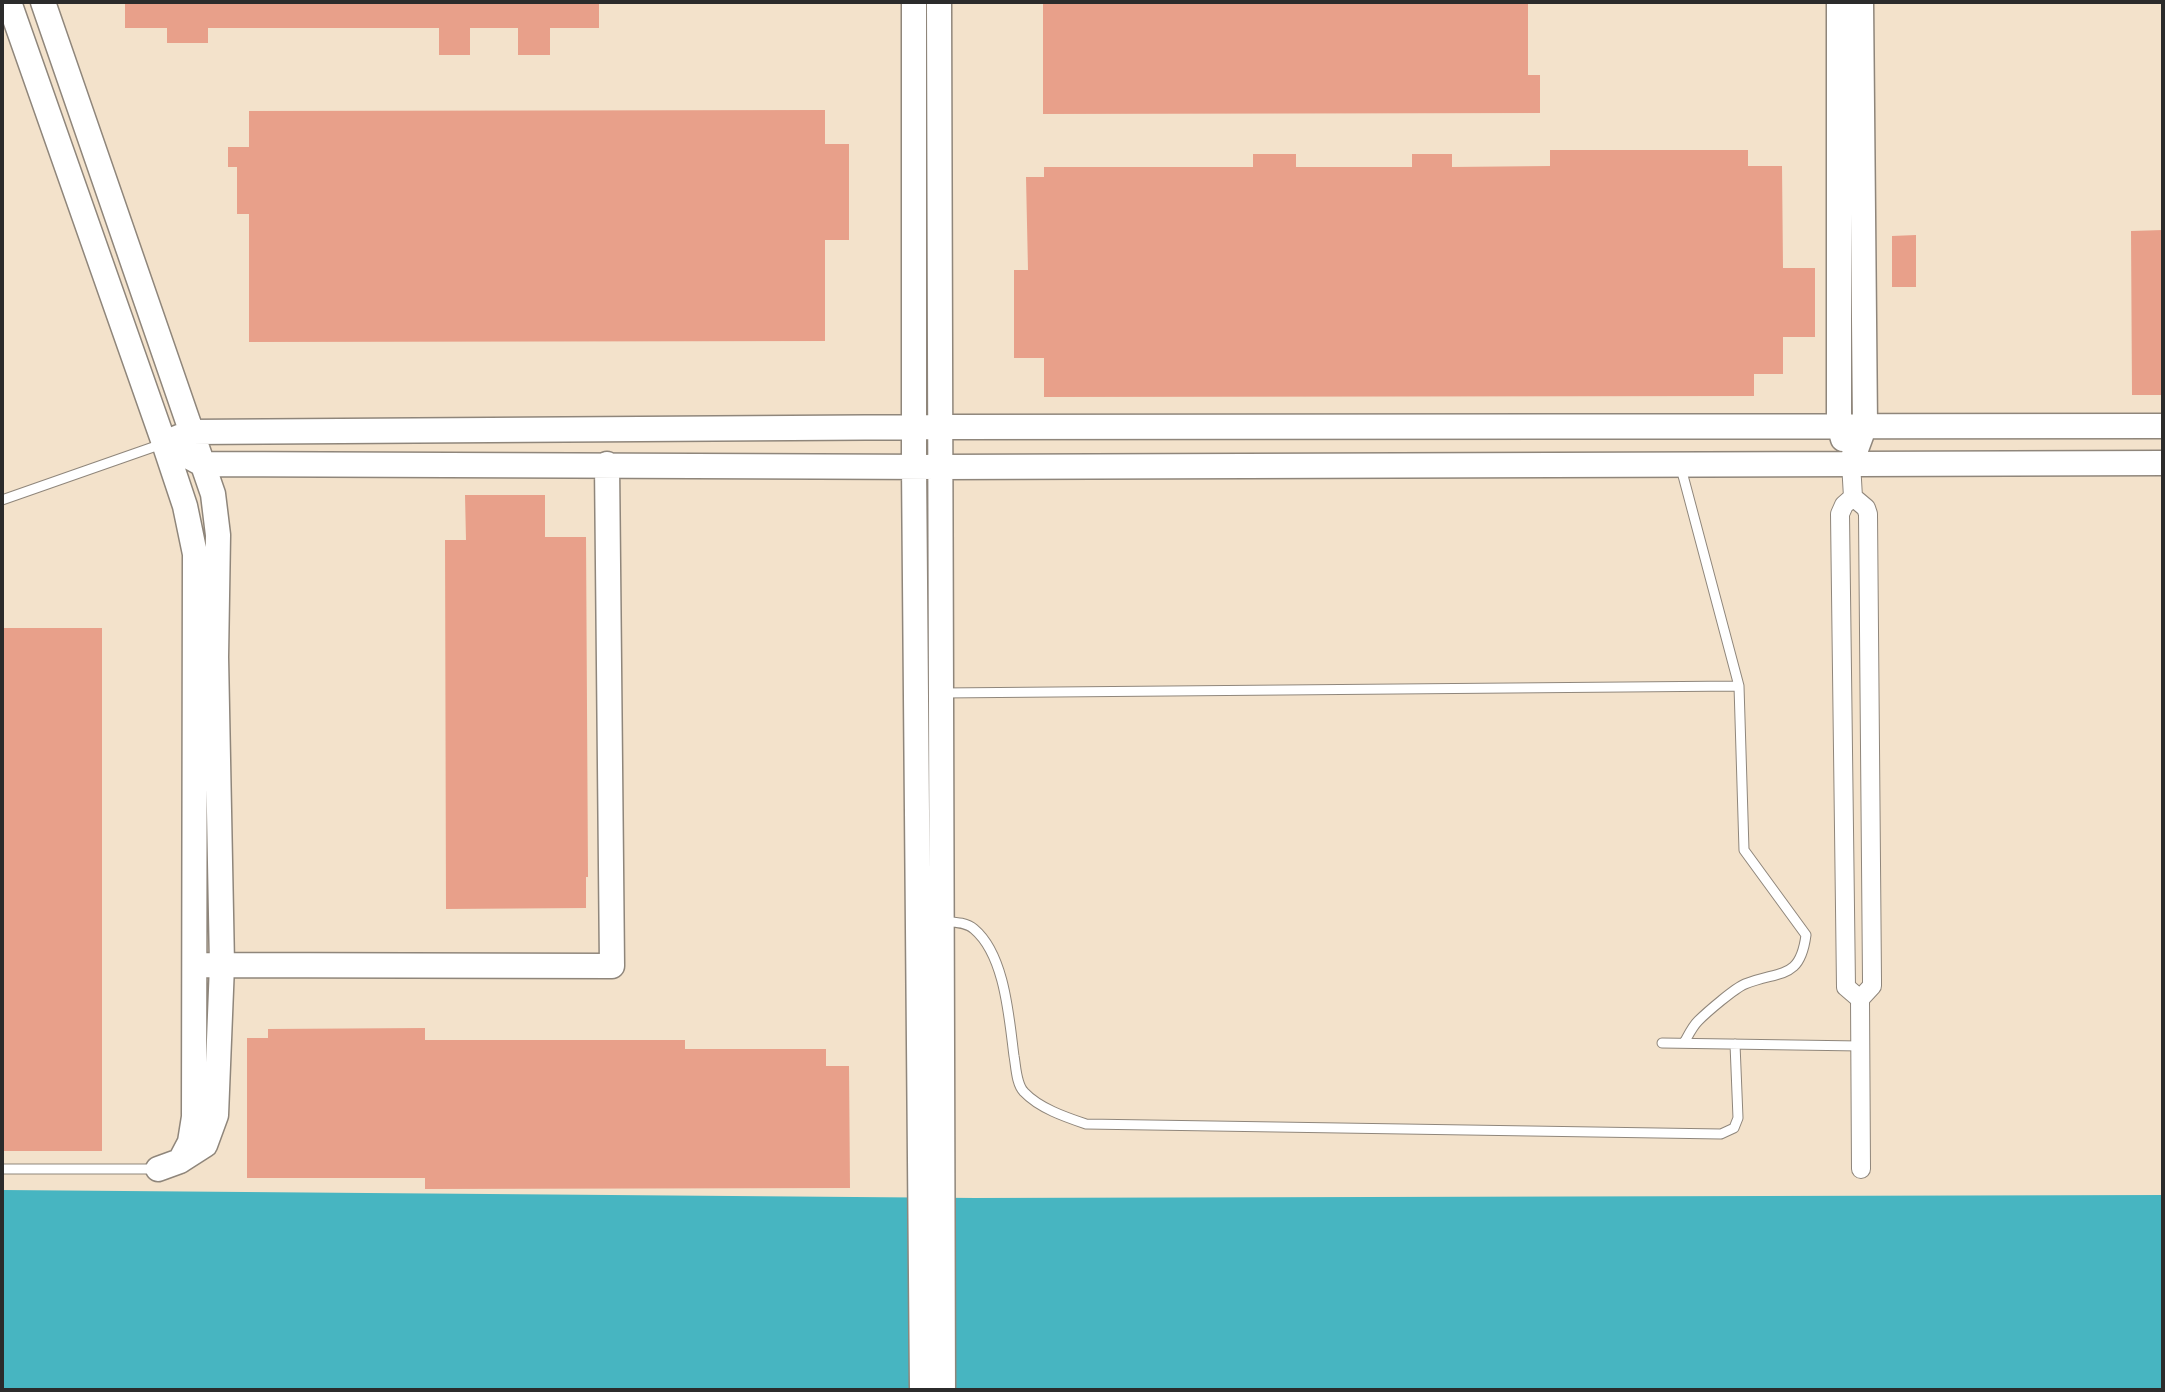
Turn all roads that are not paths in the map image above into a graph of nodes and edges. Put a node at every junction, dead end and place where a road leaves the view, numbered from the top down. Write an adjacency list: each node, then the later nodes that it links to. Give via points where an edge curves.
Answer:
1 (10, 2): 7 (lane); 14 (street)
2 (43, 2): 13 (street)
3 (914, 2): 11 (street)
4 (939, 2): 12 (street)
5 (1839, 2): 8 (street)
6 (1861, 2): 9 (street)
7 (2, 5)
8 (1839, 425): 9 (street); 12 (street); 15 (street)
9 (1865, 425): 10 (street); 15 (street)
10 (2163, 426)
11 (914, 427): 12 (street); 13 (street); 20 (street)
12 (940, 427): 21 (street)
13 (191, 432): 14 (street); 17 (street)
14 (164, 443): 17 (street); 23 (lane); 27 (street, via 195,554)
15 (1852, 463): 16 (street); 19 (street); 22 (street)
16 (2163, 463)
17 (202, 464): 18 (street); 28 (street, via 213,494 218,535)
18 (607, 464): 20 (street); 28 (street, via 612,966)
19 (1680, 464): 21 (street); 24 (lane)
20 (914, 466): 21 (street); 37 (street)
21 (940, 467): 25 (street)
22 (1853, 496): 29 (street, via 1868,514 1872,986); 29 (street, via 1840,514 1846,987)
23 (2, 500)
24 (1739, 686): 25 (lane); 31 (lane, via 1744,850 1806,935 1804,953 1798,964 1784,972 1744,984 1696,1022)
25 (941, 693): 26 (street)
26 (941, 921): 32 (lane, via 973,928 1003,979 1022,1091 1054,1112 1086,1124 1721,1134 1734,1128 1738,1118); 37 (street)
27 (194, 965): 28 (street); 34 (street, via 194,1118 190,1142)
28 (222, 965): 34 (street, via 216,1115 205,1144)
29 (1860, 999): 33 (street)
30 (1662, 1043): 31 (lane)
31 (1684, 1044): 32 (lane)
32 (1735, 1044): 33 (lane)
33 (1860, 1045): 36 (street)
34 (169, 1165): 35 (lane)
35 (2, 1169)
36 (1861, 1169)
37 (931, 1183): 38 (street); 39 (street)
38 (922, 1390)
39 (943, 1390)

